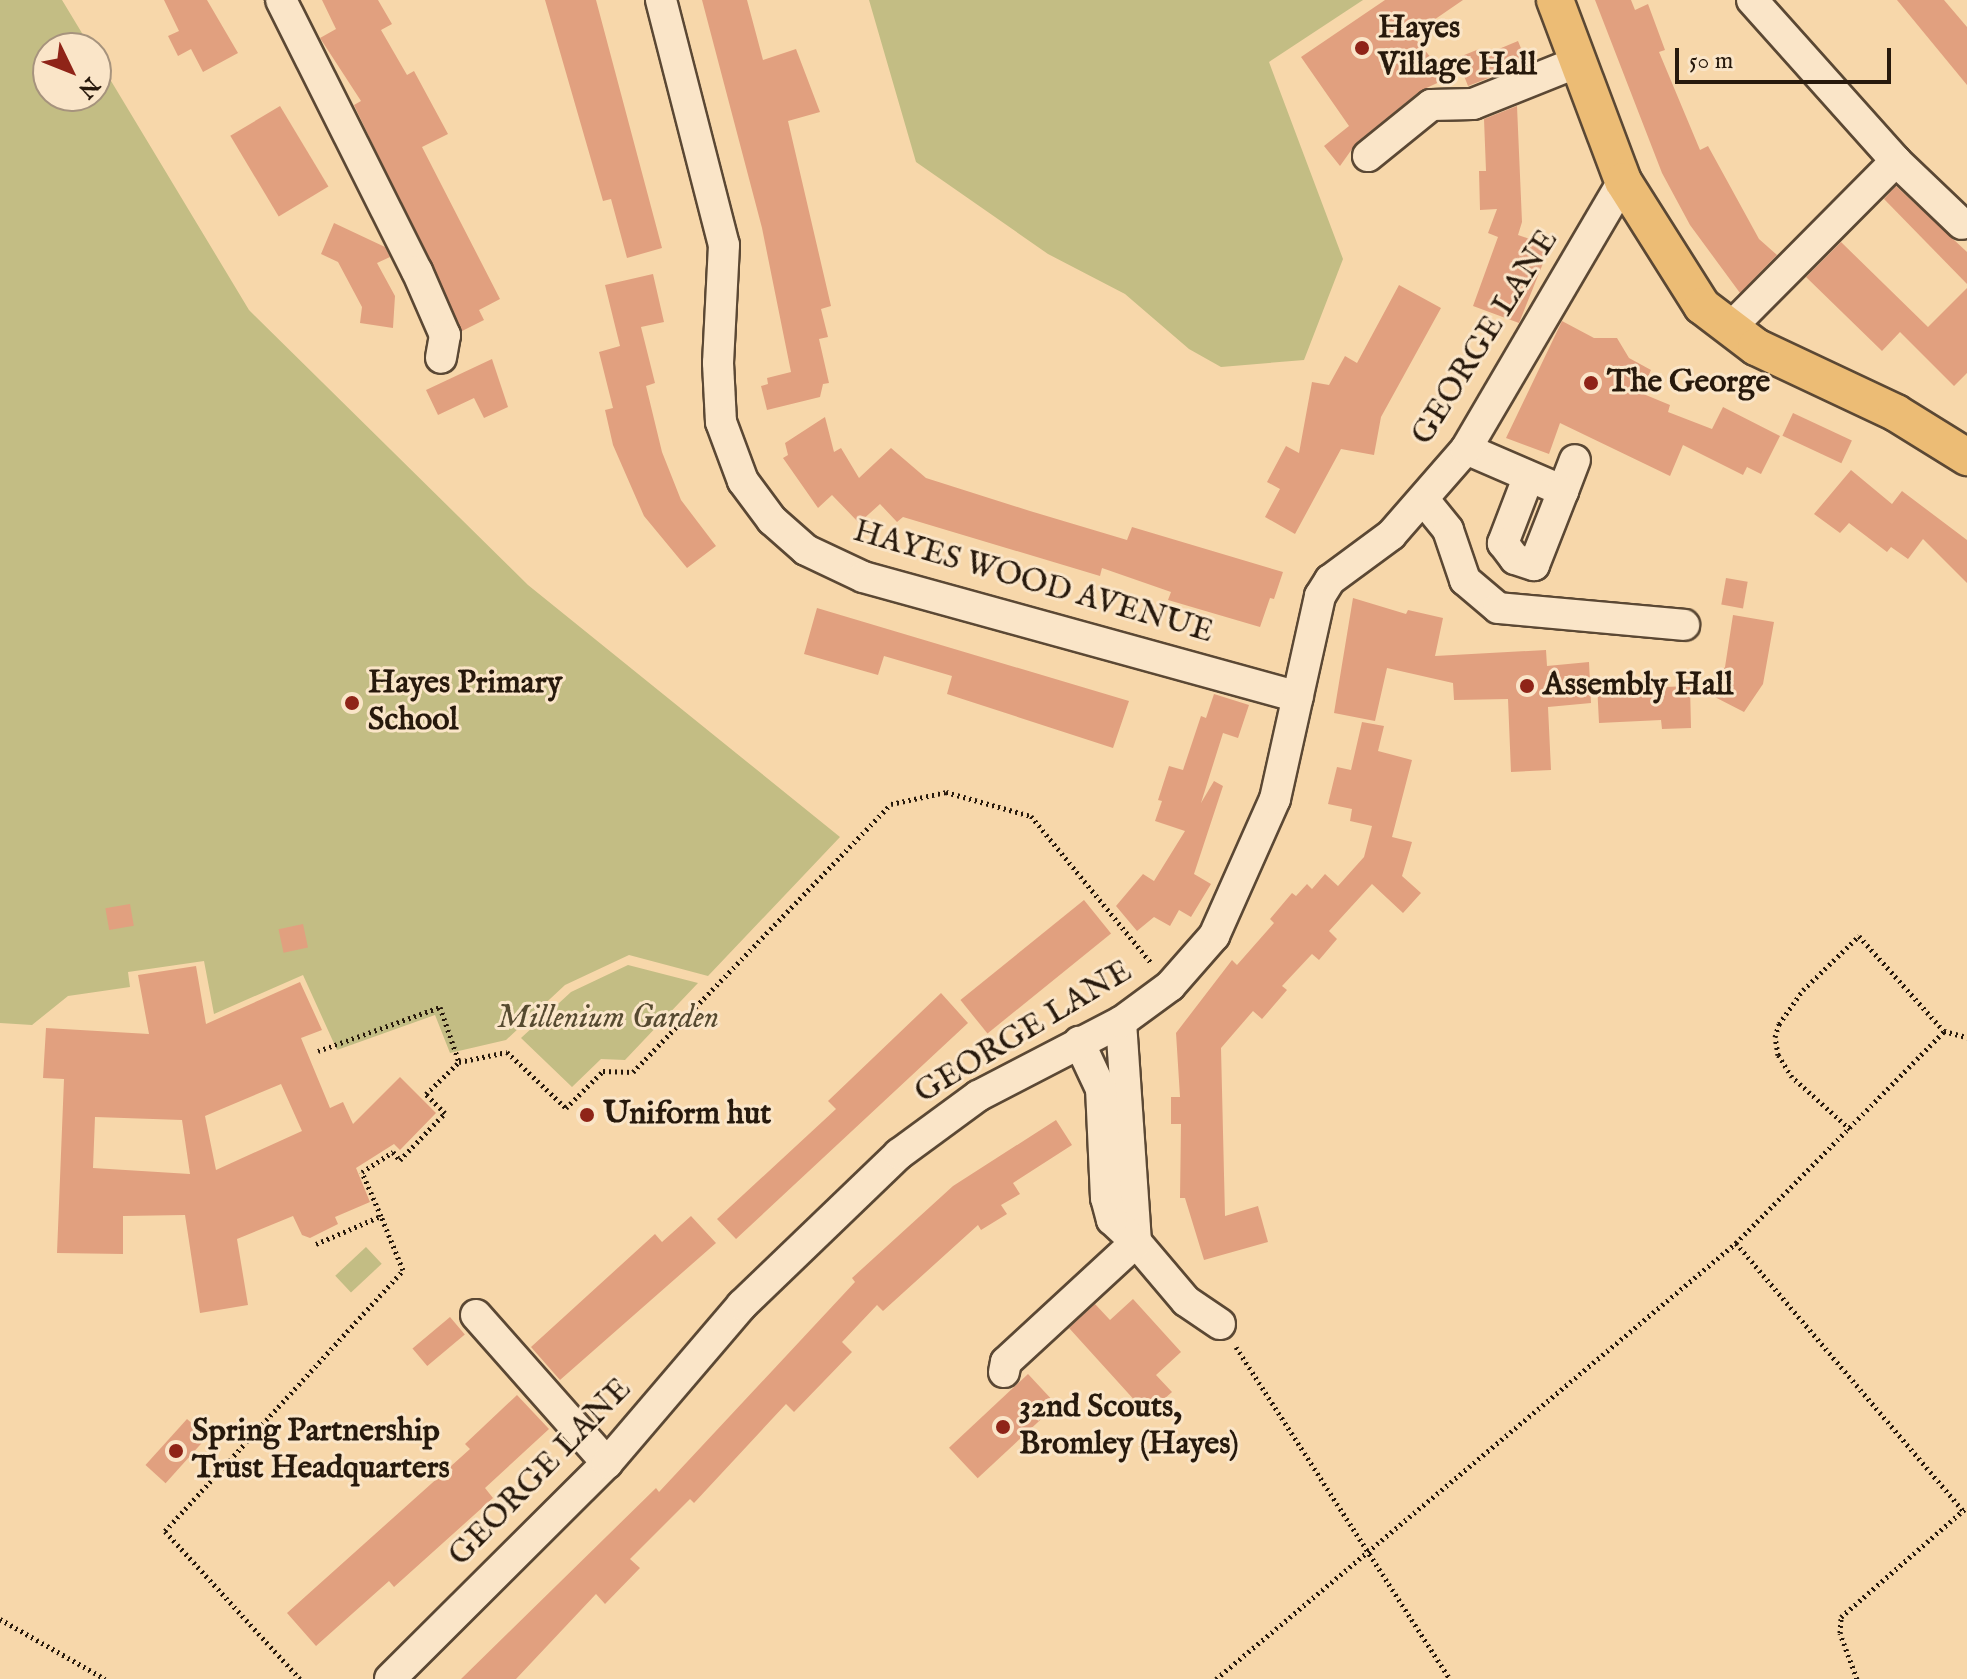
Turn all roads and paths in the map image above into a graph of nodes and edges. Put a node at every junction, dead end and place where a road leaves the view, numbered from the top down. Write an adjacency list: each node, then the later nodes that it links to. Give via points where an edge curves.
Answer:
1 (281, 0): 11 (street, via 417,271 445,335)
2 (661, 0): 19 (street, HAYES WOOD AVENUE, via 724,245 721,422 743,481 772,520 806,550 863,577)
3 (1555, 0): 5 (main road)
4 (1752, 0): 7 (street)
5 (1578, 62): 6 (street, via 1473,104 1431,105); 8 (main road)
6 (1368, 156)
7 (1896, 161): 9 (street); 10 (street)
8 (1623, 181): 10 (main road, via 1702,306); 12 (street, GEORGE LANE)
9 (1962, 224)
10 (1729, 329): 13 (main road, via 1798,369 1935,433)
11 (441, 358)
12 (1466, 449): 15 (street); 17 (street, GEORGE LANE)
13 (1967, 457)
14 (1575, 460): 16 (street)
15 (1528, 478): 16 (street); 16 (street, via 1503,543 1515,559 1534,565)
16 (1563, 491)
17 (1424, 500): 18 (street, via 1448,530 1465,580 1498,608); 19 (street, GEORGE LANE, via 1391,535 1325,588)
18 (1684, 625)
19 (1298, 697): 20 (street, GEORGE LANE, via 1275,799 1234,895 1214,936)
20 (1170, 986): 21 (street, GEORGE LANE); 26 (path, via 1031,816 946,792 891,804 633,1072 603,1071 566,1108 507,1052)
21 (1121, 1022): 24 (street, GEORGE LANE); 29 (street)
22 (1944, 1031): 23 (path); 27 (path); 27 (path, via 1859,936 1803,990 1779,1024 1778,1055 1792,1077)
23 (1967, 1037)
24 (1079, 1042): 29 (street, via 1101,1089 1109,1209 1125,1235); 35 (street, GEORGE LANE, via 978,1096 899,1154 742,1305)
25 (318, 1051): 26 (path, via 440,1007)
26 (459, 1062): 28 (path, via 426,1094 445,1113 400,1160 393,1152 362,1172)
27 (1850, 1129): 30 (path)
28 (381, 1216): 31 (path); 40 (path, via 403,1270 165,1531)
29 (1136, 1242): 33 (street, via 1186,1301); 34 (street, via 1006,1362)
30 (1736, 1243): 36 (path); 37 (path)
31 (316, 1244)
32 (476, 1315): 35 (street)
33 (1220, 1324): 37 (path)
34 (1004, 1372)
35 (607, 1463): 41 (street, GEORGE LANE)
36 (1965, 1509): 44 (path, via 1841,1617 1840,1633)
37 (1368, 1547): 42 (path); 43 (path)
38 (0, 1619): 39 (path)
39 (105, 1679)
40 (300, 1679)
41 (390, 1679)
42 (1216, 1679)
43 (1450, 1679)
44 (1857, 1679)

